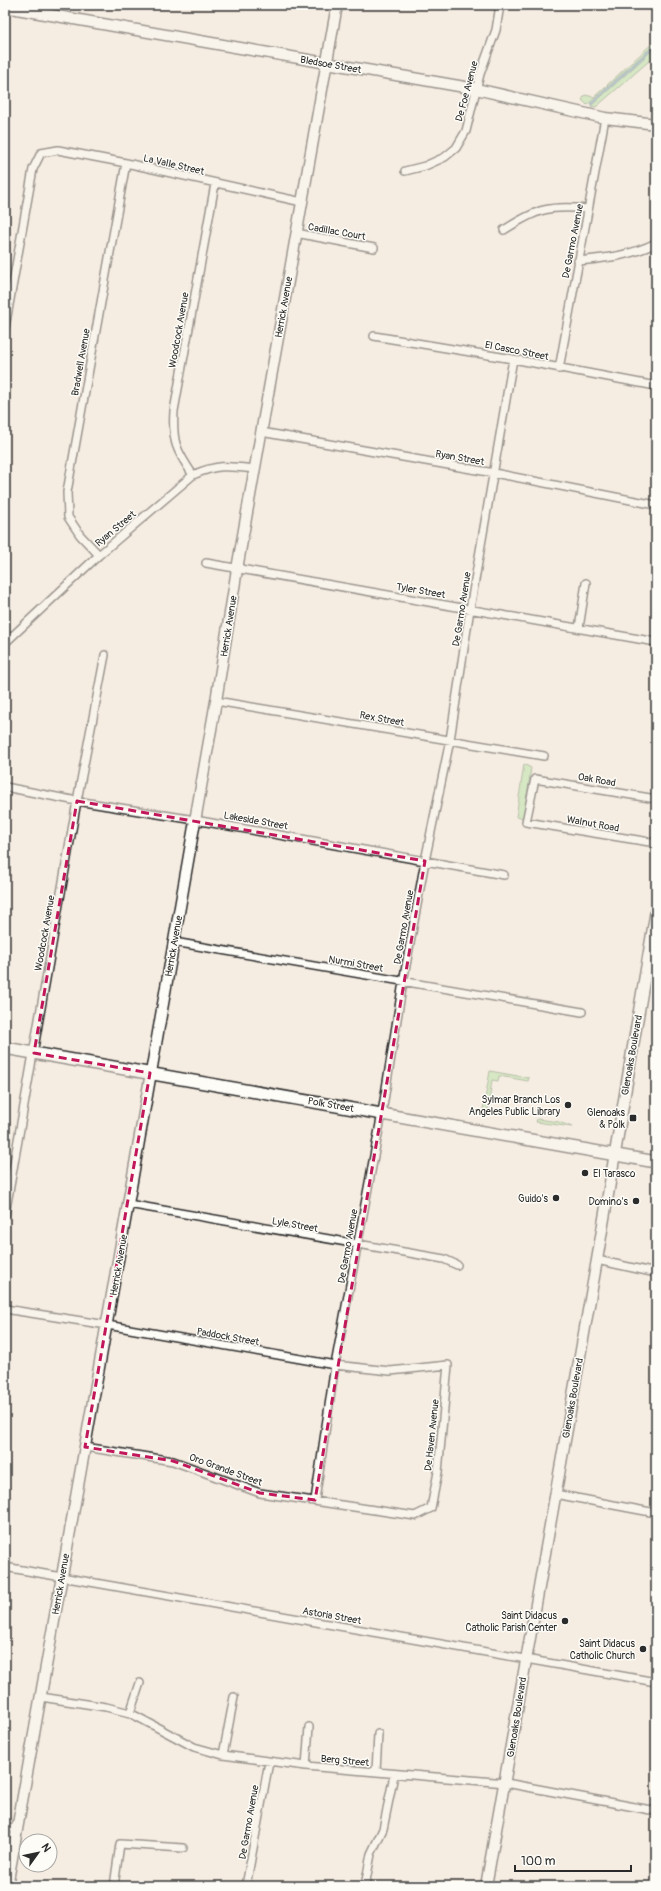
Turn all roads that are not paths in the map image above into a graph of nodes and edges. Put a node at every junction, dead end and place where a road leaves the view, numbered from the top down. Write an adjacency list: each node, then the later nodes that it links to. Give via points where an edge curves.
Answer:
1 (338, 5): 4 (street, Herrick Avenue)
2 (500, 5): 5 (street, De Foe Avenue, via 496,30)
3 (5, 7): 4 (street, Bledsoe Street)
4 (327, 63): 5 (street, Bledsoe Street); 11 (street, Herrick Avenue)
5 (476, 89): 6 (street, Bledsoe Street); 9 (street, De Foe Avenue, via 466,131 456,148 445,157 426,166)
6 (605, 118): 7 (street, Bledsoe Street); 12 (street, De Garmo Avenue)
7 (656, 124)
8 (126, 163): 10 (street, La Valle Street); 18 (street, La Valle Street, via 58,150 41,153 33,169); 28 (street, Bradwell Avenue, via 67,492 68,517 80,535)
9 (405, 171)
10 (215, 184): 11 (street, La Valle Street); 26 (street, Woodcock Avenue, via 174,411 173,434 180,456)
11 (302, 202): 14 (street, Herrick Avenue)
12 (588, 209): 13 (street, via 564,206 540,210); 17 (street, De Garmo Avenue)
13 (504, 230)
14 (296, 234): 16 (street, Cadillac Court); 23 (street, Herrick Avenue)
15 (656, 243): 17 (street, via 639,252)
16 (374, 248)
17 (578, 261): 21 (street, De Garmo Avenue)
18 (5, 328)
19 (374, 336): 20 (street, El Casco Street)
20 (513, 359): 21 (street, El Casco Street); 25 (street, De Garmo Avenue)
21 (559, 369): 22 (street, El Casco Street)
22 (656, 386)
23 (261, 432): 24 (street, Herrick Avenue); 25 (street, Ryan Street)
24 (255, 469): 26 (street, Ryan Street, via 231,466 210,468); 30 (street, Herrick Avenue)
25 (494, 473): 27 (street, Ryan Street); 32 (street, De Garmo Avenue)
26 (193, 475): 28 (street, Ryan Street)
27 (656, 505)
28 (99, 555): 35 (street, Ryan Street)
29 (206, 563): 30 (street, Tyler Street)
30 (237, 568): 32 (street, Tyler Street); 37 (street, Herrick Avenue)
31 (586, 583): 33 (street)
32 (470, 609): 33 (street, Tyler Street); 38 (street, De Garmo Avenue)
33 (579, 628): 34 (street, Tyler Street)
34 (656, 642)
35 (5, 643)
36 (105, 655): 42 (street, Woodcock Avenue)
37 (216, 700): 38 (street, Rex Street); 43 (street, Herrick Avenue)
38 (450, 740): 39 (street, Rex Street); 46 (street, De Garmo Avenue)
39 (544, 756)
40 (5, 787): 42 (street, Lakeside Street)
41 (656, 799): 44 (street, Oak Road, via 535,779)
42 (77, 801): 43 (street, Lakeside Street); 53 (street, Woodcock Avenue)
43 (194, 820): 46 (street, Lakeside Street); 49 (street, Herrick Avenue)
44 (526, 822): 45 (street, Walnut Road)
45 (656, 844)
46 (425, 860): 47 (street, Lakeside Street); 50 (street, De Garmo Avenue)
47 (504, 875)
48 (656, 910): 56 (street, Glenoaks Boulevard)
49 (174, 942): 50 (street, Nurmi Street); 54 (street, Herrick Avenue)
50 (403, 982): 51 (street, Nurmi Street); 55 (street, De Garmo Avenue)
51 (582, 1012)
52 (5, 1048): 53 (main road, Polk Street)
53 (34, 1053): 54 (main road, Polk Street); 59 (street, Woodcock Avenue)
54 (150, 1073): 55 (main road, Polk Street); 58 (street, Herrick Avenue)
55 (382, 1113): 56 (main road, Polk Street); 60 (street, De Garmo Avenue)
56 (614, 1155): 57 (main road, Polk Street); 61 (street, Glenoaks Boulevard)
57 (656, 1162)
58 (128, 1204): 60 (street, Lyle Street); 65 (street, Herrick Avenue)
59 (5, 1215)
60 (357, 1245): 62 (street, Lyle Street, via 444,1259); 66 (street, De Garmo Avenue)
61 (597, 1260): 63 (street); 69 (street, Glenoaks Boulevard)
62 (457, 1265)
63 (656, 1273)
64 (5, 1309): 65 (street, Paddock Street)
65 (107, 1325): 66 (street, Paddock Street); 68 (street, Herrick Avenue)
66 (335, 1365): 67 (street, Paddock Street, via 390,1371); 70 (street, De Garmo Avenue)
67 (448, 1365): 71 (street, De Haven Avenue, via 438,1472)
68 (85, 1447): 70 (street, Oro Grande Street, via 173,1461 260,1493); 74 (street, Herrick Avenue)
69 (555, 1494): 72 (street); 75 (street, Glenoaks Boulevard)
70 (315, 1500): 71 (street, Oro Grande Street, via 415,1516)
71 (431, 1508)
72 (656, 1513)
73 (5, 1567): 74 (street, Astoria Street)
74 (62, 1576): 75 (street, Astoria Street); 78 (street, Herrick Avenue)
75 (526, 1660): 76 (street, Astoria Street); 88 (street, Glenoaks Boulevard)
76 (656, 1682)
77 (140, 1683): 80 (street)
78 (41, 1697): 80 (street, Berg Street); 91 (street, Herrick Avenue)
79 (234, 1697): 83 (street)
80 (130, 1713): 83 (street, Berg Street, via 194,1747)
81 (309, 1726): 85 (street)
82 (378, 1734): 86 (street)
83 (223, 1756): 84 (street, Berg Street)
84 (268, 1762): 85 (street, Berg Street); 95 (street, De Garmo Avenue)
85 (306, 1766): 86 (street, Berg Street)
86 (376, 1772): 87 (street, Berg Street)
87 (394, 1774): 88 (street, Berg Street); 96 (street, via 382,1828 371,1854)
88 (506, 1783): 89 (street, Berg Street); 97 (street, Glenoaks Boulevard)
89 (656, 1811)
90 (5, 1827): 91 (street)
91 (18, 1829): 93 (street, Herrick Avenue)
92 (183, 1848): 94 (street, via 120,1844)
93 (7, 1886)
94 (114, 1886)
95 (246, 1886)
96 (365, 1886)
97 (486, 1886)

